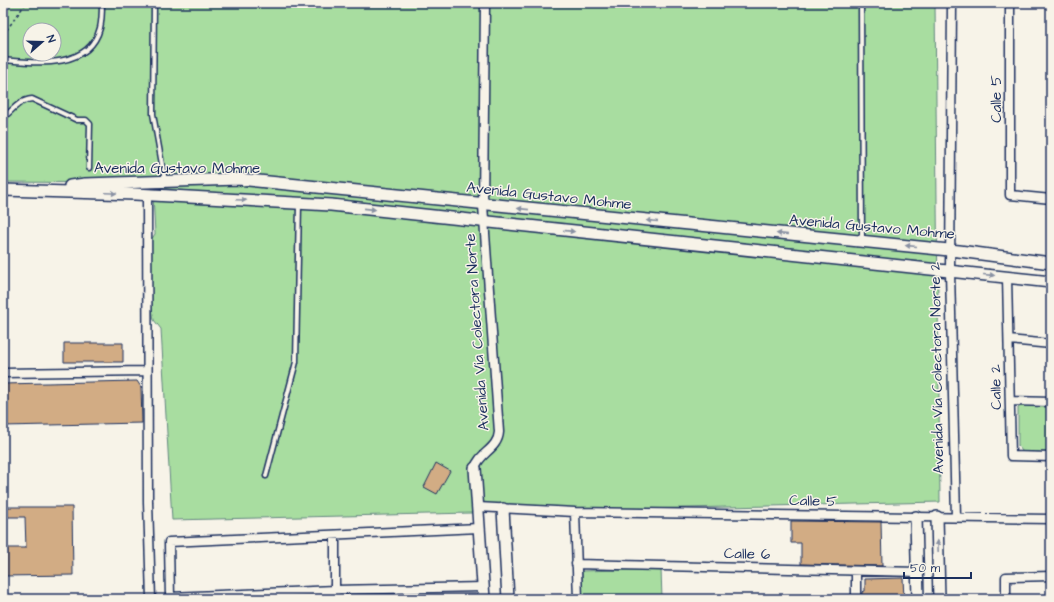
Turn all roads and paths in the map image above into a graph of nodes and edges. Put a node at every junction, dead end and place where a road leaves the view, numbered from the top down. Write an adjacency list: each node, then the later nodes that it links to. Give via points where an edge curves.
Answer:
1 (26, 3): 8 (path)
2 (102, 3): 9 (lane, via 100,28 94,41 73,57 45,64)
3 (154, 3): 12 (lane, via 154,114)
4 (485, 3): 17 (street)
5 (861, 3): 20 (lane)
6 (952, 3): 21 (street, Avenida Vía Colectora Norte 2)
7 (1010, 3): 16 (street, Calle 5, via 1010,195)
8 (3, 35)
9 (3, 60)
10 (3, 118): 11 (lane, via 16,105 32,99 77,120 86,120 90,124)
11 (89, 168)
12 (165, 181): 14 (street, Avenida Gustavo Mohme, via 85,184); 17 (street, Avenida Gustavo Mohme, via 238,179)
13 (3, 190): 14 (street, Avenida Gustavo Mohme)
14 (44, 190): 15 (street, Avenida Gustavo Mohme, one-way to 15)
15 (147, 195): 18 (street, Avenida Gustavo Mohme, one-way to 18); 28 (street)
16 (1051, 199)
17 (483, 200): 19 (street, Avenida Vía Colectora Norte); 20 (street, Avenida Gustavo Mohme, one-way to 17)
18 (299, 203): 19 (street, Avenida Gustavo Mohme, one-way to 19); 34 (lane, via 296,362)
19 (485, 222): 23 (street, Avenida Gustavo Mohme, one-way to 23); 33 (street, Avenida Vía Colectora Norte, via 499,432 495,445 476,463)
20 (862, 242): 21 (street, Avenida Gustavo Mohme, one-way to 20)
21 (950, 250): 22 (street, Avenida Gustavo Mohme); 23 (street, Avenida Vía Colectora Norte 2)
22 (1051, 263)
23 (950, 272): 24 (street, Avenida Gustavo Mohme, one-way to 24); 40 (street, Avenida Vía Colectora Norte 2)
24 (1007, 277): 25 (street, Avenida Gustavo Mohme); 26 (street, Calle 2)
25 (1051, 282)
26 (1010, 340): 27 (street); 30 (street, Calle 2)
27 (1051, 344)
28 (147, 371): 29 (street); 51 (street)
29 (3, 373)
30 (1010, 402): 31 (street); 32 (street, Calle 2, via 1011,456)
31 (1051, 402)
32 (1051, 457)
33 (475, 468): 35 (street, Avenida Vía Colectora Norte)
34 (266, 476)
35 (478, 507): 36 (street, Calle 5); 42 (street, Avenida Vía Colectora Norte)
36 (503, 509): 37 (street, Calle 5); 54 (street)
37 (575, 512): 38 (street, Calle 5); 44 (street)
38 (916, 517): 39 (street, Calle 5); 46 (street)
39 (937, 517): 40 (street, Calle 5); 58 (street, one-way to 39)
40 (956, 517): 41 (street, Calle 5)
41 (1051, 519)
42 (479, 528): 43 (street); 48 (street, Avenida Vía Colectora Norte)
43 (335, 535): 49 (street); 50 (street, via 169,542)
44 (576, 564): 45 (street, Calle 6); 55 (street)
45 (856, 571): 46 (street, Calle 6); 56 (street)
46 (918, 572): 57 (street)
47 (1051, 576): 59 (street, via 1006,577)
48 (483, 587): 49 (street); 53 (street, Avenida Vía Colectora Norte)
49 (335, 590): 50 (street); 52 (street)
50 (170, 598)
51 (152, 599)
52 (335, 599)
53 (484, 599)
54 (508, 599)
55 (578, 599)
56 (856, 599)
57 (918, 599)
58 (939, 599)
59 (1006, 599)

